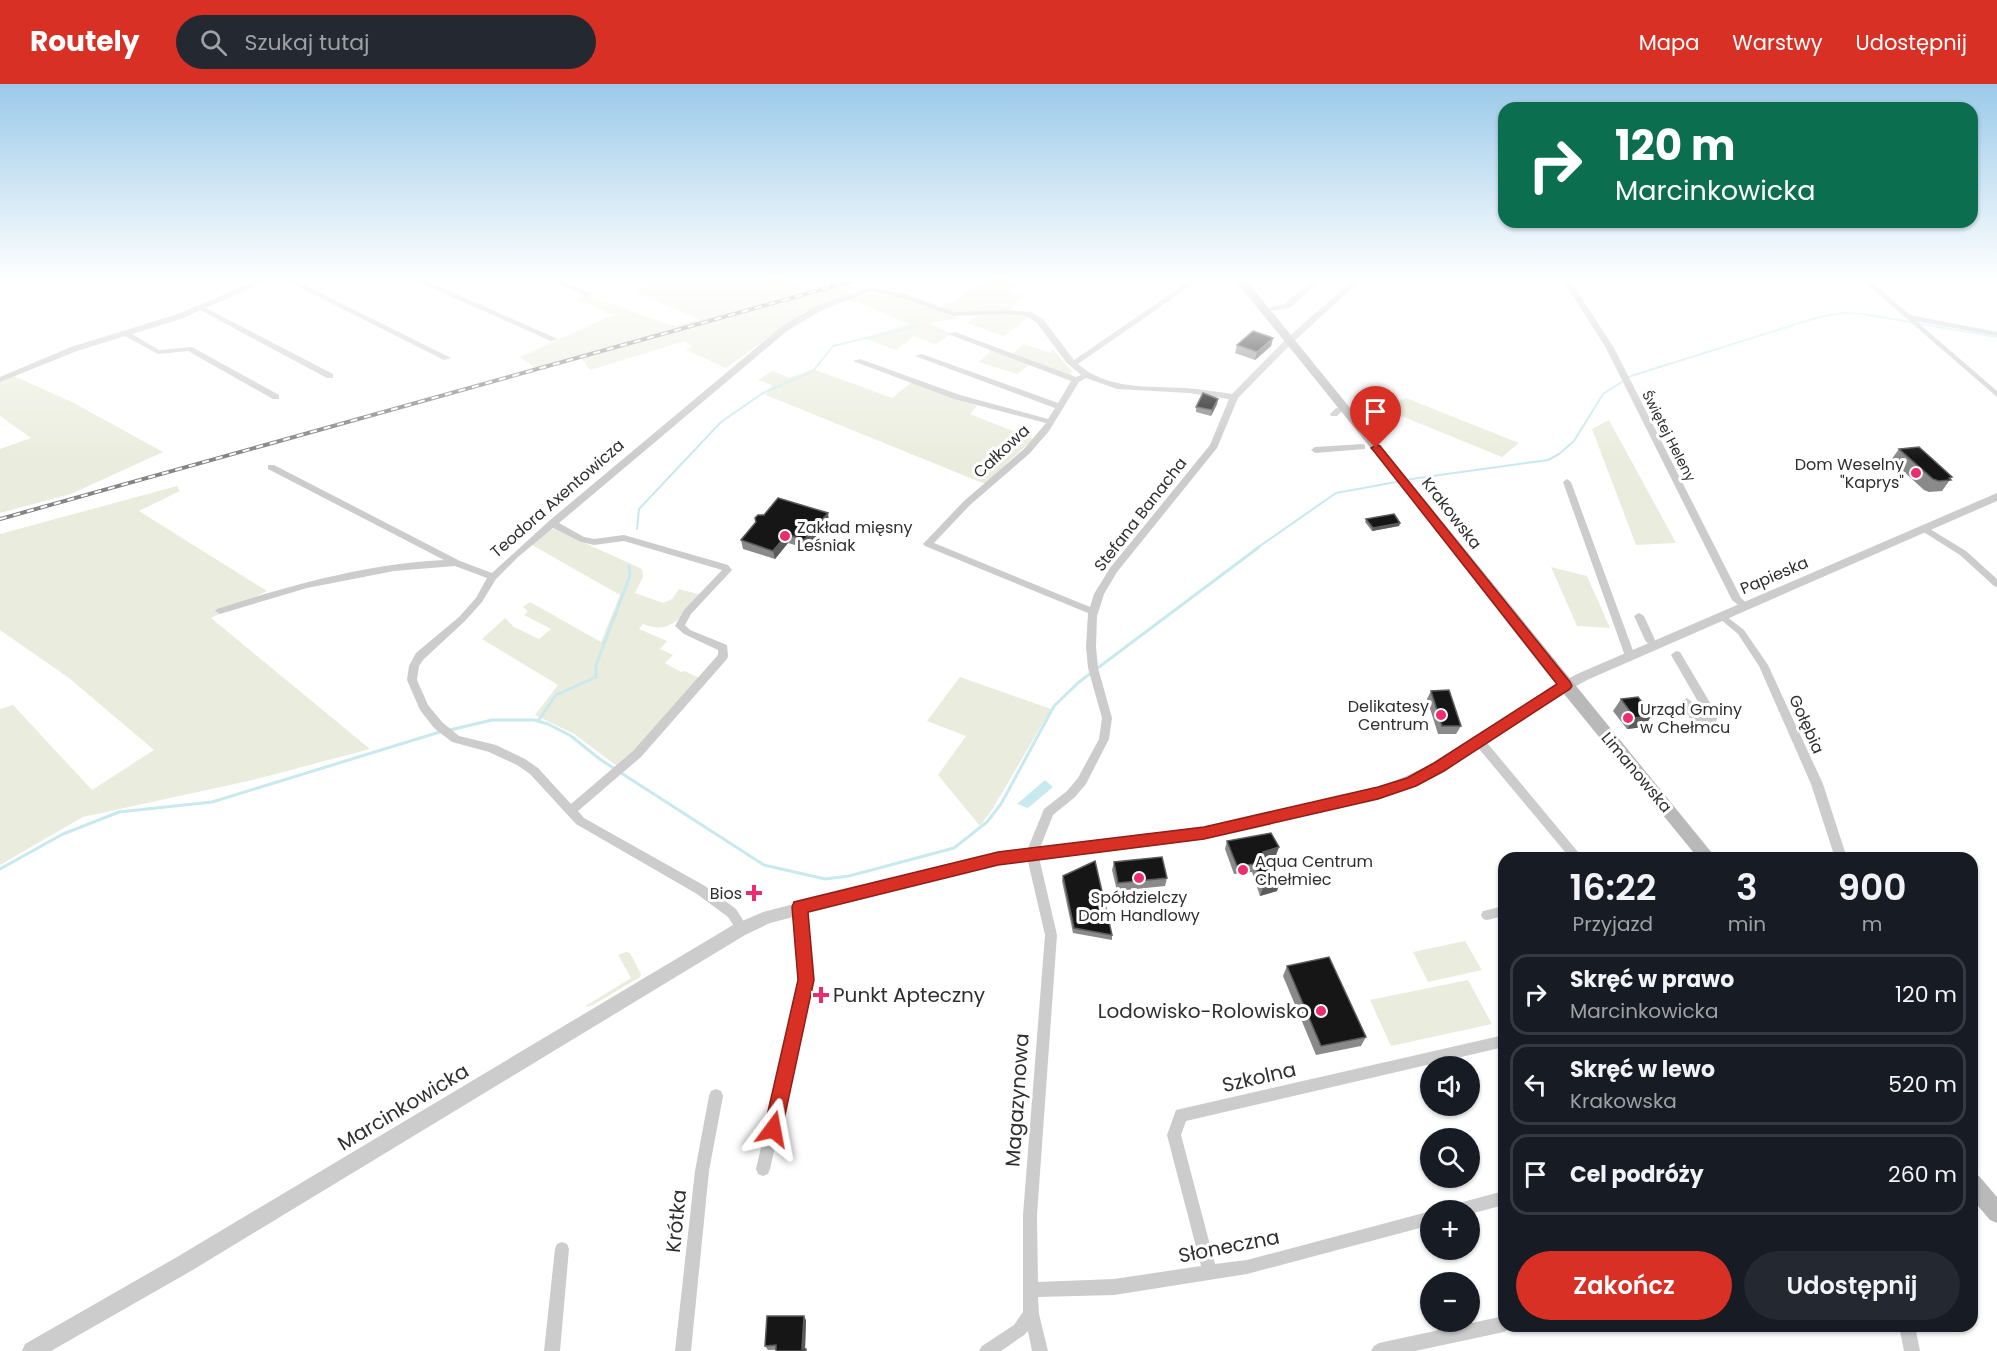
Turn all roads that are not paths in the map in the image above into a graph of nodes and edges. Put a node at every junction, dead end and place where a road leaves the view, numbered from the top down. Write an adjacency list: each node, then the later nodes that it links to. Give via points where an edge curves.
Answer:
1 (109, 339): 18 (street, via 74,349)
2 (136, 339): 21 (street, via 159,352 189,350)
3 (260, 339): 17 (street)
4 (409, 339): 13 (street)
5 (772, 339): 30 (street, Teodora Axentowicza)
6 (966, 339): 19 (street)
7 (1054, 339): 15 (street, Teodora Axentowicza)
8 (1109, 339): 15 (street)
9 (1604, 339): 35 (street, Świętej Heleny, via 1737,600)
10 (1932, 339): 20 (street)
11 (1289, 341): 22 (street, Stefana Banacha); 43 (main road, Krakowska)
12 (919, 356): 23 (street)
13 (447, 358)
14 (857, 361): 24 (street, via 957,397)
15 (1073, 364): 16 (street)
16 (1086, 375): 19 (street, Całkowa); 22 (street, via 1118,387)
17 (330, 376)
18 (0, 380)
19 (1076, 381): 23 (street, Całkowa)
20 (1997, 395)
21 (276, 397)
22 (1234, 397): 37 (street, Stefana Banacha, via 1214,446 1113,570)
23 (1060, 407): 24 (street, Całkowa)
24 (1051, 422): 37 (street, Całkowa, via 1027,451 967,503 928,544)
25 (1362, 447): 26 (street)
26 (1315, 450)
27 (271, 467): 32 (street)
28 (1567, 482): 42 (street)
29 (1997, 497): 31 (street, Papieska)
30 (552, 523): 33 (street, Teodora Axentowicza); 46 (street, via 581,539 594,542 624,538 727,570 687,612 680,626 723,648 723,656 661,730)
31 (1925, 529): 34 (street, via 1963,553); 35 (street, Papieska)
32 (458, 562): 33 (street); 36 (street, via 378,568 299,586)
33 (493, 577): 46 (street, Teodora Axentowicza, via 462,619 420,656 412,680 424,707 445,730 456,739 492,748 521,762)
34 (1997, 584)
35 (1745, 606): 39 (street, Papieska)
36 (220, 611)
37 (1094, 612): 50 (street, Stefana Banacha, via 1091,647 1107,718 1104,739 1077,788 1048,812)
38 (1639, 616): 40 (street)
39 (1722, 616): 42 (street, Papieska); 49 (street, Gołębia, via 1741,632 1763,665 1817,784)
40 (1650, 640)
41 (1676, 655): 44 (street, via 1710,714)
42 (1630, 657): 43 (street, Papieska)
43 (1566, 686): 45 (street, Marcinkowicka); 48 (main road, Limanowska)
44 (1689, 710)
45 (1479, 741): 47 (street); 50 (street, Marcinkowicka, via 1411,782 1378,793 1204,833)
46 (571, 811): 54 (street, Teodora Axentowicza, via 580,821 722,905)
47 (1572, 852)
48 (1703, 852)
49 (1839, 852)
50 (1032, 853): 51 (street, Marcinkowicka); 65 (street, Magazynowa, via 1051,935 1030,1215)
51 (800, 907): 54 (street, Marcinkowicka); 57 (street, via 806,980)
52 (1498, 912): 53 (street)
53 (1487, 915)
54 (742, 928): 69 (street, Marcinkowicka)
55 (1498, 1042): 64 (street, Szkolna, via 1181,1115 1174,1135)
56 (716, 1096): 71 (street, Krótka, via 702,1171)
57 (763, 1169)
58 (1978, 1190): 61 (main road)
59 (1498, 1200): 60 (street)
60 (1480, 1204)
61 (1997, 1213)
62 (1420, 1221): 64 (street, Słoneczna, via 1247,1267)
63 (562, 1249): 70 (street)
64 (1210, 1273): 65 (street, Słoneczna, via 1114,1287)
65 (1030, 1290): 66 (street, Magazynowa)
66 (1031, 1314): 72 (street, via 1019,1330); 73 (street, Magazynowa)
67 (1498, 1325): 74 (street)
68 (1908, 1332): 75 (street)
69 (32, 1351)
70 (552, 1351)
71 (684, 1351)
72 (987, 1351)
73 (1040, 1351)
74 (1379, 1351)
75 (1912, 1351)

